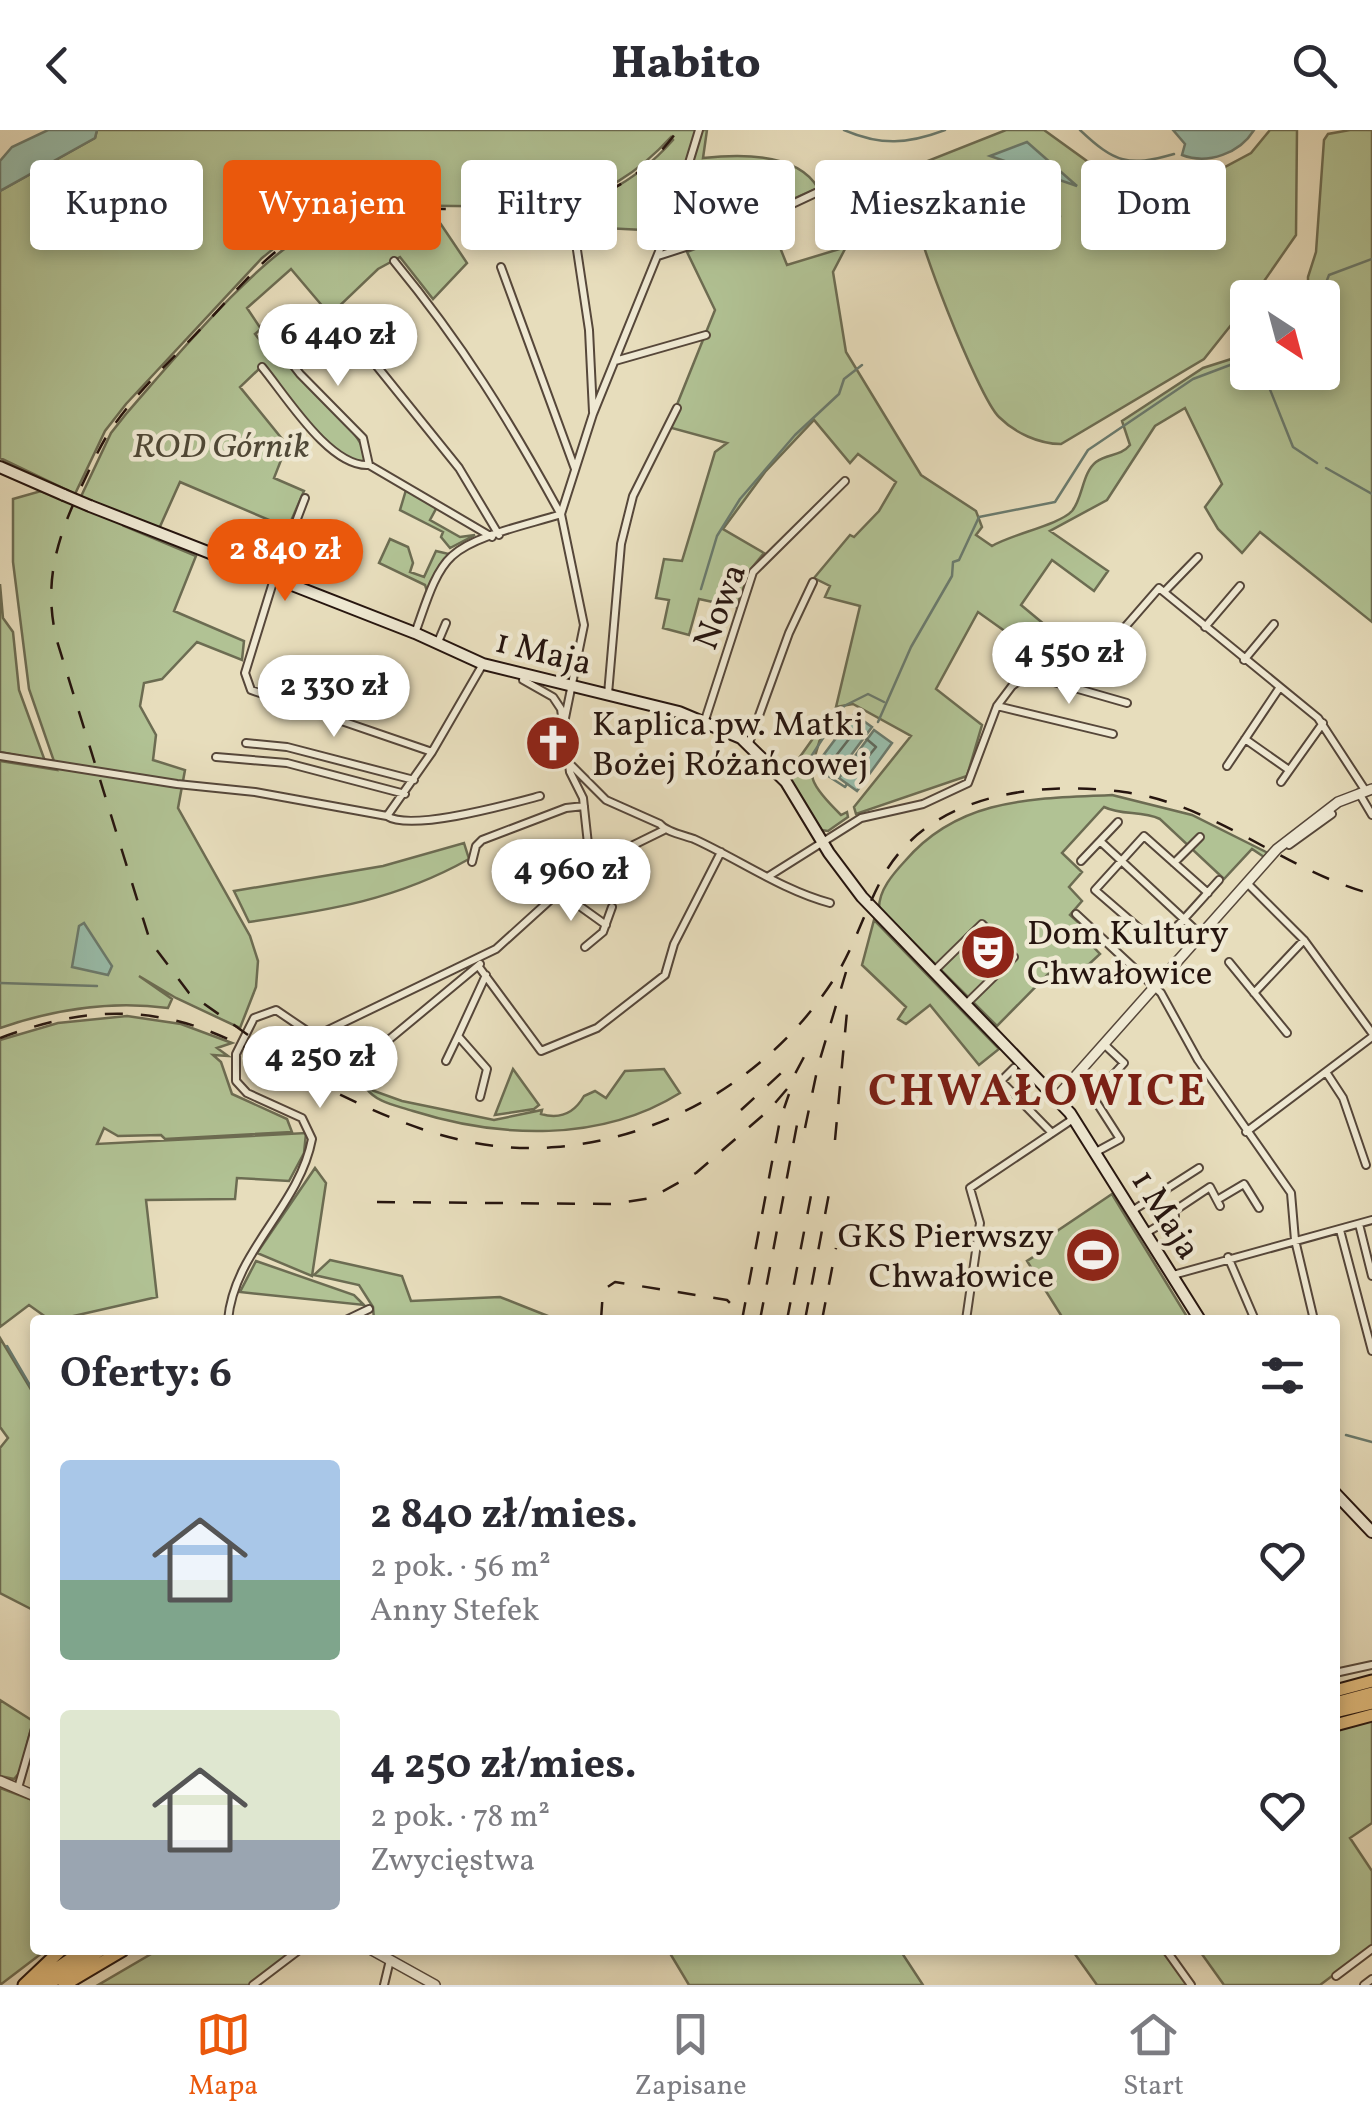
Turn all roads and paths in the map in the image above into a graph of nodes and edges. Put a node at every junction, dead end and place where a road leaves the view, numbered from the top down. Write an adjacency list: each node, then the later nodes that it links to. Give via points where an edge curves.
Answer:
1 (699, 130): 4 (street)
2 (815, 193): 4 (street, via 735,232)
3 (577, 250): 13 (street)
4 (657, 257): 10 (street)
5 (394, 261): 19 (street, via 451,330)
6 (501, 267): 16 (street)
7 (334, 314): 20 (street, via 459,468)
8 (264, 328): 14 (street, via 362,438)
9 (706, 336): 10 (street)
10 (614, 361): 13 (street)
11 (262, 367): 14 (street, via 329,448 350,463)
12 (677, 408): 37 (street, via 633,496 621,544)
13 (593, 414): 16 (street)
14 (370, 465): 20 (street)
15 (0, 467): 22 (main road, 1 Maja, bridge)
16 (576, 470): 19 (street)
17 (845, 482): 42 (street, Nowa, via 754,572)
18 (306, 498): 22 (street)
19 (561, 514): 20 (street); 35 (street, via 584,624)
20 (496, 536): 29 (street, via 452,556)
21 (1198, 556): 25 (street)
22 (274, 579): 29 (main road, 1 Maja); 49 (street, via 245,673 250,690)
23 (813, 582): 48 (street)
24 (1240, 586): 28 (street)
25 (1164, 592): 28 (street); 33 (street, via 1159,588 1109,644 1056,654)
26 (446, 624): 30 (street)
27 (1274, 624): 31 (street)
28 (1206, 627): 31 (street)
29 (415, 633): 30 (main road, 1 Maja)
30 (437, 643): 32 (main road, 1 Maja)
31 (1244, 660): 36 (street)
32 (483, 664): 34 (main road, 1 Maja); 49 (street)
33 (1026, 674): 39 (street); 41 (street)
34 (524, 676): 35 (main road, 1 Maja); 40 (street)
35 (573, 687): 37 (main road, 1 Maja); 38 (street)
36 (1280, 687): 44 (street); 46 (street)
37 (608, 695): 42 (main road, 1 Maja)
38 (569, 702): 40 (street); 43 (street)
39 (1128, 703)
40 (560, 705): 43 (street)
41 (998, 706): 45 (street); 68 (street, via 968,783 924,804 861,818)
42 (705, 720): 48 (main road, 1 Maja)
43 (564, 724): 52 (street)
44 (1323, 724): 54 (street); 57 (street)
45 (1113, 734)
46 (1246, 740): 53 (street); 54 (street)
47 (246, 743): 55 (street)
48 (749, 744): 68 (main road, 1 Maja, via 786,782)
49 (432, 752): 55 (street)
50 (0, 756): 62 (street)
51 (216, 757): 58 (street, via 287,763)
52 (569, 764): 60 (street); 65 (street, via 606,800)
53 (1227, 766)
54 (1289, 770): 56 (street)
55 (414, 780): 58 (street)
56 (1281, 782)
57 (1365, 790): 63 (street); 69 (street)
58 (405, 794): 62 (street)
59 (540, 796): 62 (street, via 432,818 396,822)
60 (584, 806): 73 (street, via 480,841); 77 (street, via 588,851)
61 (1332, 814): 69 (street)
62 (387, 816)
63 (1372, 816)
64 (1118, 822): 67 (street)
65 (664, 830): 70 (street); 77 (street)
66 (1200, 837): 74 (street)
67 (1100, 841): 71 (street); 72 (street)
68 (822, 842): 75 (street); 93 (main road, 1 Maja, via 862,897)
69 (1285, 842): 78 (street)
70 (721, 852): 75 (street); 94 (street, via 665,975 597,1028 541,1051)
71 (1122, 860): 74 (street, via 1144,836); 84 (street); 84 (street, via 1096,890 1154,941 1162,942)
72 (1081, 861)
73 (472, 862)
74 (1174, 863): 80 (street)
75 (769, 876): 81 (street)
76 (1219, 880): 80 (street)
77 (570, 882): 79 (street)
78 (1248, 883): 86 (street); 87 (street)
79 (560, 892): 85 (street); 90 (street)
80 (1208, 893): 84 (street)
81 (830, 903)
82 (612, 907): 85 (street)
83 (1076, 914): 96 (street)
84 (1185, 919): 86 (street)
85 (606, 925): 89 (street)
86 (1200, 935): 96 (street)
87 (1304, 940): 97 (street); 100 (street)
88 (961, 945): 93 (street); 95 (street); 95 (street, via 982,924 1014,957)
89 (585, 947)
90 (484, 955): 92 (street); 126 (street, via 326,1031 308,1031 276,1010 250,1022 236,1054 237,1084 302,1118 312,1139 286,1202 237,1280)
91 (1229, 962): 97 (street)
92 (480, 967): 94 (street); 104 (street)
93 (934, 971): 98 (main road, 1 Maja)
94 (486, 975): 101 (street)
95 (993, 978): 98 (street)
96 (1155, 986): 102 (street); 110 (street)
97 (1254, 993): 99 (street)
98 (964, 1006): 108 (main road, 1 Maja)
99 (1288, 1032)
100 (1372, 1035): 106 (street)
101 (458, 1036): 103 (street); 107 (street, via 486,1068)
102 (1104, 1044): 108 (street); 112 (street, via 1124,1063 1094,1097 1120,1139)
103 (446, 1061)
104 (362, 1062)
105 (1014, 1068): 111 (street, via 1002,1081)
106 (1326, 1072): 110 (street); 113 (street, via 1343,1098)
107 (480, 1097)
108 (1056, 1098): 109 (main road, 1 Maja)
109 (1074, 1118): 111 (street); 112 (main road, 1 Maja)
110 (1246, 1132): 121 (street, via 1291,1194)
111 (1052, 1133): 128 (street, via 970,1188 980,1223)
112 (1096, 1152): 116 (main road, 1 Maja)
113 (1366, 1165)
114 (1199, 1168): 116 (street)
115 (1259, 1208): 120 (street, via 1244,1184 1219,1202 1210,1187)
116 (1132, 1210): 120 (main road, 1 Maja)
117 (1372, 1220): 118 (street)
118 (1359, 1224): 119 (street); 124 (street)
119 (1340, 1230): 121 (street); 132 (street)
120 (1146, 1233): 123 (main road, 1 Maja)
121 (1296, 1240): 122 (street); 131 (street)
122 (1228, 1257): 123 (street); 130 (street)
123 (1173, 1275): 129 (main road, 1 Maja)
124 (1372, 1276)
125 (369, 1309): 127 (street)
126 (229, 1315)
127 (356, 1315)
128 (967, 1315)
129 (1197, 1315)
130 (1252, 1315)
131 (1313, 1315)
132 (1372, 1351)
133 (1340, 1498): 134 (main road)
134 (1372, 1532)
135 (1372, 1666): 136 (street)
136 (1340, 1672)
137 (1372, 1681): 138 (main road)
138 (1340, 1690)
139 (1372, 1693): 140 (main road)
140 (1340, 1702)
141 (1372, 1702): 142 (main road)
142 (1340, 1711)
143 (1372, 1715): 144 (main road)
144 (1340, 1724)
145 (30, 1746): 147 (street)
146 (0, 1782): 147 (street)
147 (18, 1788): 148 (street)
148 (30, 1794)
149 (1372, 1950): 158 (street)
150 (57, 1955): 160 (main road)
151 (76, 1955): 160 (main road)
152 (93, 1955): 161 (main road)
153 (114, 1955): 162 (main road)
154 (293, 1955): 163 (street)
155 (381, 1955): 157 (street)
156 (1170, 1955): 166 (street)
157 (390, 1960): 164 (street); 165 (street)
158 (1336, 1976)
159 (1372, 1979): 167 (street)
160 (28, 1985)
161 (47, 1985)
162 (64, 1985)
163 (254, 1985)
164 (384, 1985)
165 (435, 1985)
166 (1191, 1985)
167 (1364, 1985)

